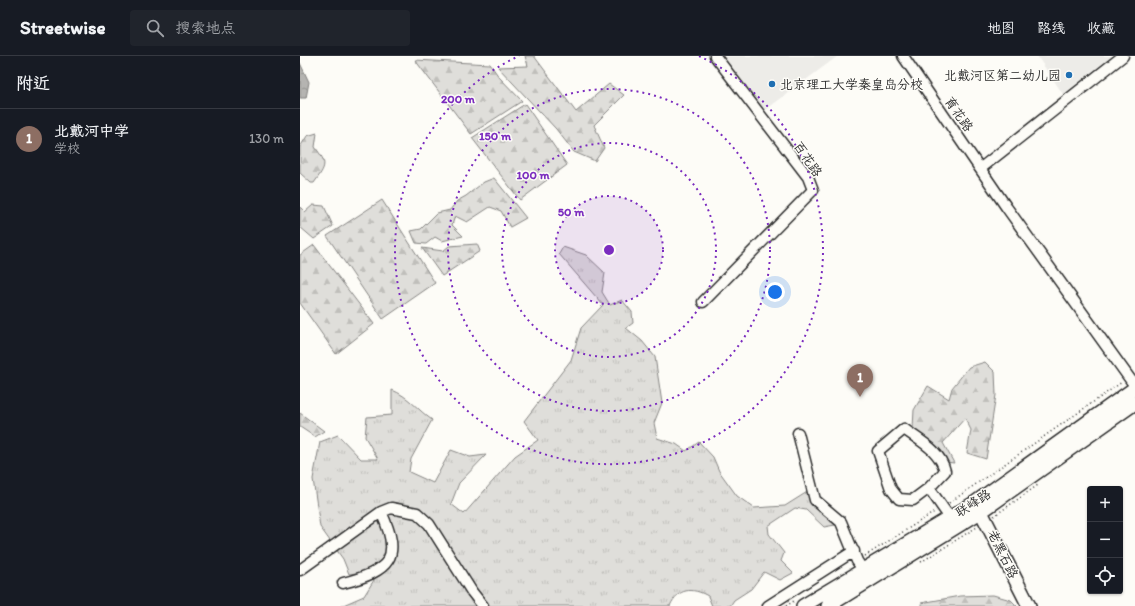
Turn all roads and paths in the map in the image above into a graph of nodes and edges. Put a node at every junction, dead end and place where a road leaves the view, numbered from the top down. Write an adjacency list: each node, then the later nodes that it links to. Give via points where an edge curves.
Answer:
1 (715, 56): 5 (street, 百花路, via 808,177 813,190)
2 (903, 56): 4 (street, 育花路)
3 (1123, 56): 4 (street)
4 (981, 168): 6 (street, 育花路)
5 (703, 302)
6 (1133, 384): 10 (main road, 联峰路); 12 (path)
7 (1135, 403): 10 (main road, 联峰路)
8 (798, 433): 13 (street, via 815,500 841,522)
9 (928, 488): 9 (street, via 913,500 899,499 891,489 878,451 904,429 926,444 943,461 945,471); 12 (street)
10 (979, 506): 12 (main road, 联峰路); 13 (main road, 联峰路); 21 (main road, 老黑石路)
11 (381, 512): 14 (street); 15 (street, via 390,529 393,543 390,555 383,566 366,578); 18 (street, via 391,508 417,513 429,524)
12 (946, 512): 13 (main road, 联峰路); 13 (path)
13 (861, 566): 16 (main road, 联峰路); 17 (main road, 联峰路); 19 (street)
14 (300, 570)
15 (343, 583)
16 (801, 602): 20 (path)
17 (833, 605)
18 (483, 606)
19 (768, 606)
20 (786, 606)
21 (1029, 606)

